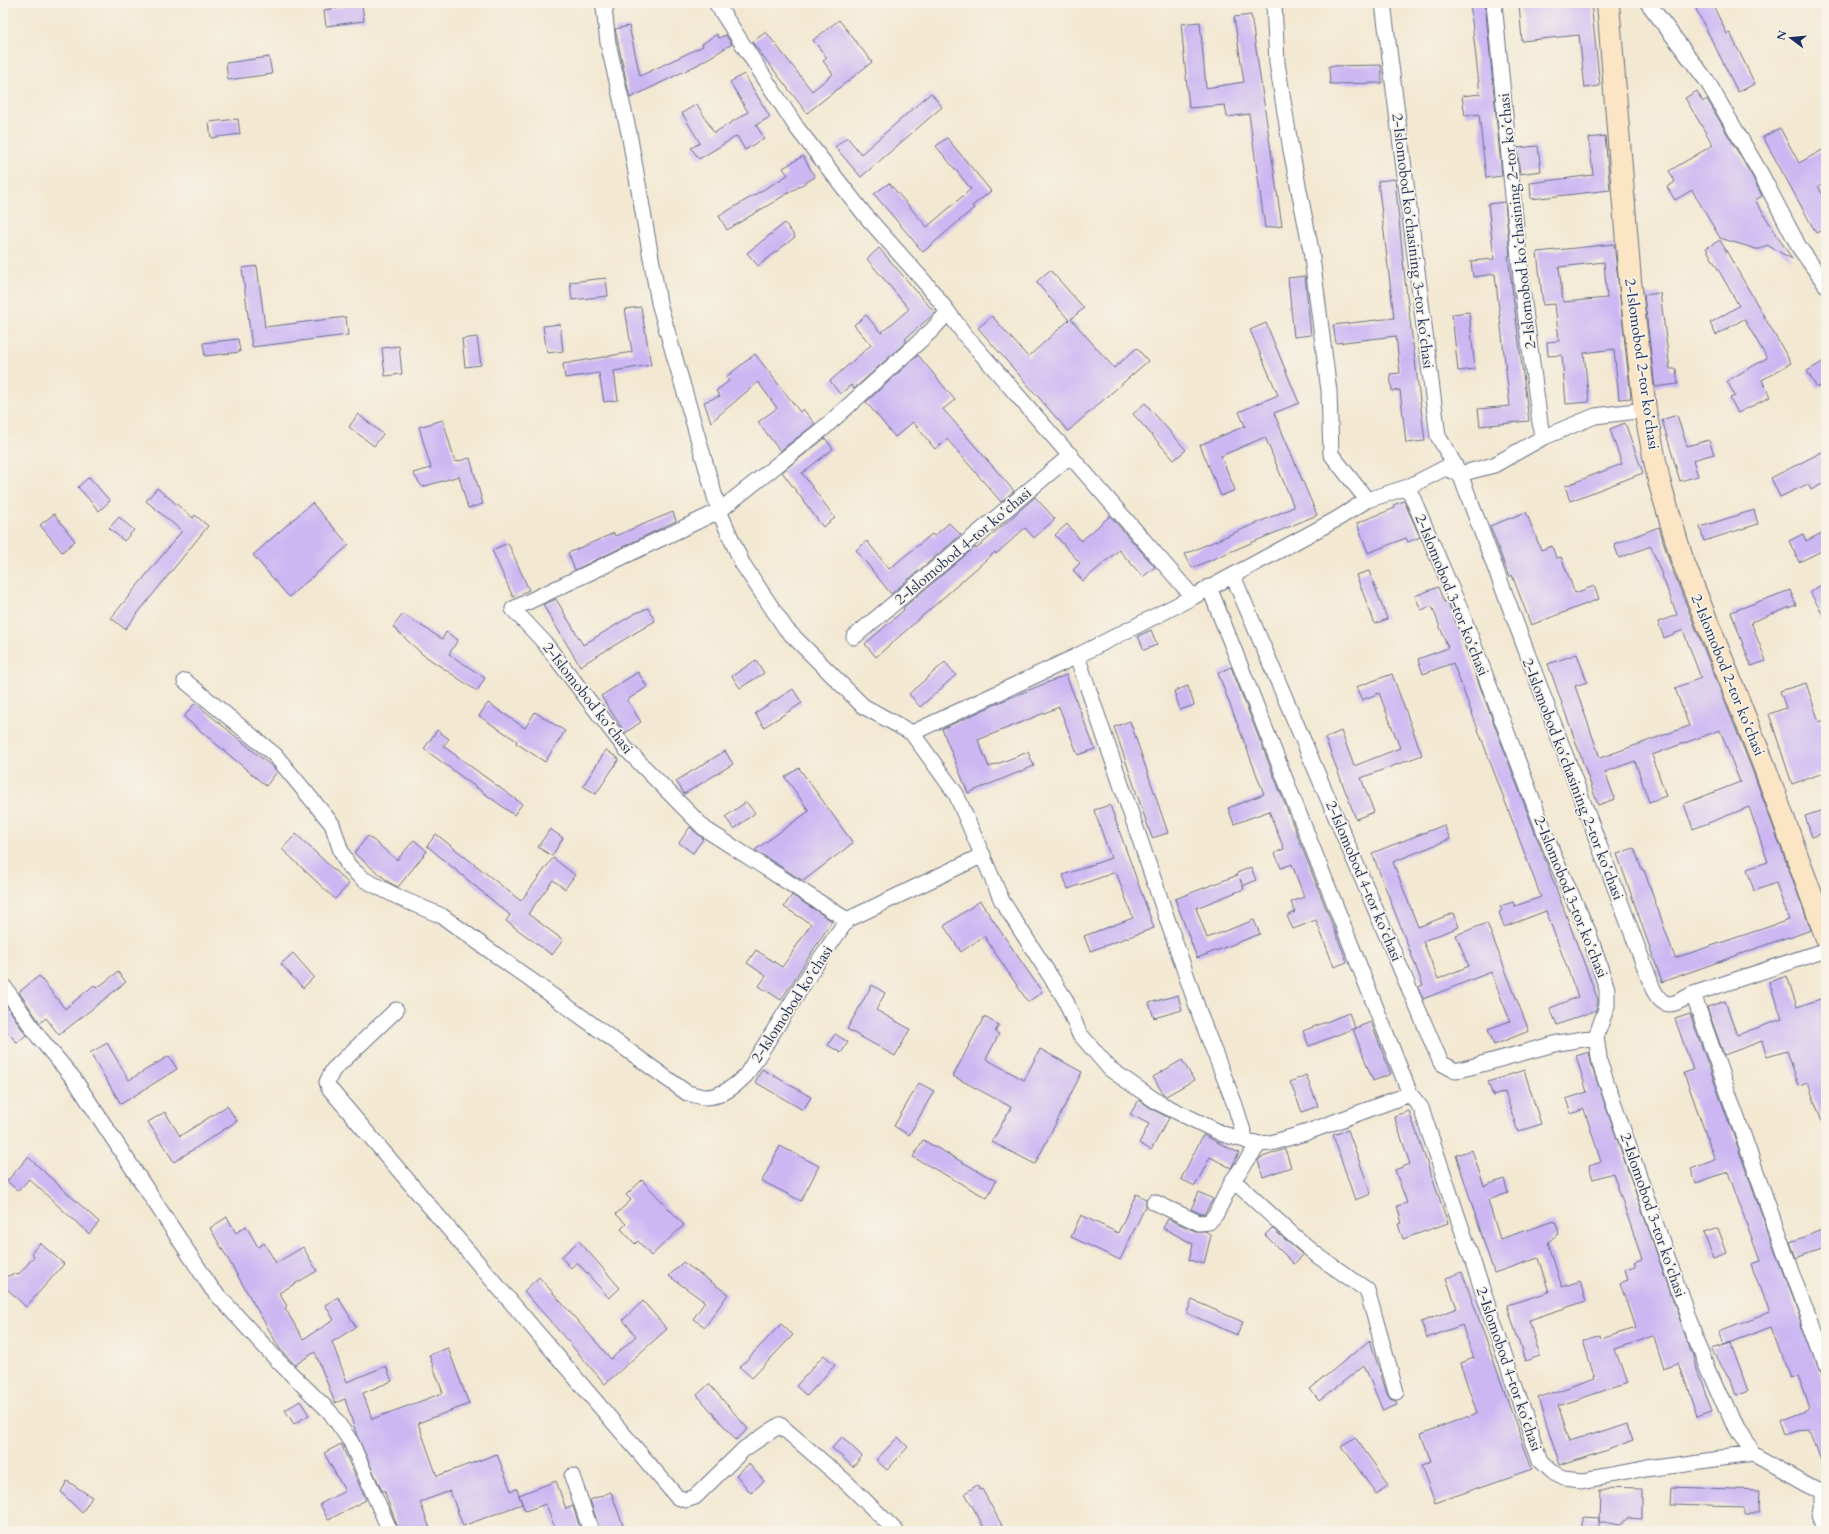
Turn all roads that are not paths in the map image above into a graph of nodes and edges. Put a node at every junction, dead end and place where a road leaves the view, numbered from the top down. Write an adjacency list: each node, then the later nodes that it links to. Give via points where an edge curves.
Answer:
1 (608, 3): 16 (street, via 604,8 608,43 629,133 656,293)
2 (716, 3): 9 (street, via 797,128 865,215)
3 (1383, 3): 13 (street, 2-Islomobod koʻchasining 3-tor koʻchasi, via 1438,436)
4 (1494, 3): 11 (street, 2-Islomobod koʻchasining 2-tor koʻchasi, via 1522,288)
5 (1608, 3): 10 (street, 2-Islomobod 2-tor koʻchasi, via 1630,281)
6 (1648, 3): 8 (street, via 1707,81 1761,174 1799,247)
7 (1274, 4): 15 (street, via 1276,63 1312,258 1329,391 1331,454)
8 (1826, 285)
9 (948, 312): 12 (street, via 965,335); 16 (street, via 932,330 825,428)
10 (1645, 410): 11 (street, via 1595,416); 26 (street, 2-Islomobod 2-tor koʻchasi, via 1660,481 1682,559 1765,768)
11 (1542, 438): 13 (street, via 1494,465)
12 (1071, 455): 19 (street); 20 (street, 2-Islomobod 4-tor koʻchasi)
13 (1460, 474): 14 (street, via 1445,468); 29 (street, 2-Islomobod koʻchasining 2-tor koʻchasi, via 1653,989 1664,1004 1672,1004)
14 (1408, 487): 15 (street); 31 (street, 2-Islomobod 3-tor koʻchasi, via 1460,609 1555,859 1588,931 1607,989 1607,1006)
15 (1366, 500): 17 (street, via 1337,519)
16 (720, 511): 23 (street, via 742,563 786,629 863,706); 25 (street, 2-Islomobod koʻchasi, via 513,609 544,642 625,748 705,830)
17 (1233, 576): 18 (street); 31 (street, 2-Islomobod 4-tor koʻchasi, via 1441,1062 1456,1071 1558,1043)
18 (1209, 587): 19 (street); 32 (street, 2-Islomobod 4-tor koʻchasi)
19 (1193, 597): 21 (street)
20 (854, 637)
21 (1077, 656): 23 (street); 33 (street, via 1201,1018 1235,1106)
22 (185, 681): 25 (street, 2-Islomobod koʻchasi, via 275,755 332,824 348,865 363,879 442,916 687,1093 706,1097 724,1093 746,1075)
23 (912, 733): 24 (street, via 956,794)
24 (983, 855): 25 (street); 33 (street, via 1002,901 1065,999 1080,1032 1110,1069 1159,1103 1223,1134)
25 (847, 920)
26 (1826, 936)
27 (1826, 950): 29 (street, 2-Islomobod koʻchasining 2-tor koʻchasi)
28 (3, 985): 42 (street, via 38,1036 74,1079 212,1289 279,1362 330,1412 351,1442)
29 (1693, 994): 36 (street)
30 (396, 1010): 44 (street, via 332,1070 327,1082 329,1088 677,1497 686,1500 695,1497 744,1448 780,1425 847,1483)
31 (1596, 1037): 38 (street, 2-Islomobod 3-tor koʻchasi, via 1600,1064 1696,1340 1735,1430)
32 (1410, 1094): 33 (street, via 1305,1133); 38 (street, 2-Islomobod 4-tor koʻchasi, via 1422,1108 1540,1461 1552,1472 1564,1478 1583,1480 1646,1468)
33 (1259, 1142): 34 (street)
34 (1233, 1180): 35 (street, via 1216,1214 1209,1222 1198,1223); 37 (street, via 1318,1256 1368,1290)
35 (1154, 1202)
36 (1826, 1365)
37 (1396, 1392)
38 (1753, 1454): 40 (street, 2-Islomobod 3-tor koʻchasi)
39 (572, 1476): 43 (street)
40 (1823, 1493): 41 (street, via 1822,1518)
41 (1826, 1529)
42 (390, 1531)
43 (591, 1531)
44 (896, 1531)

